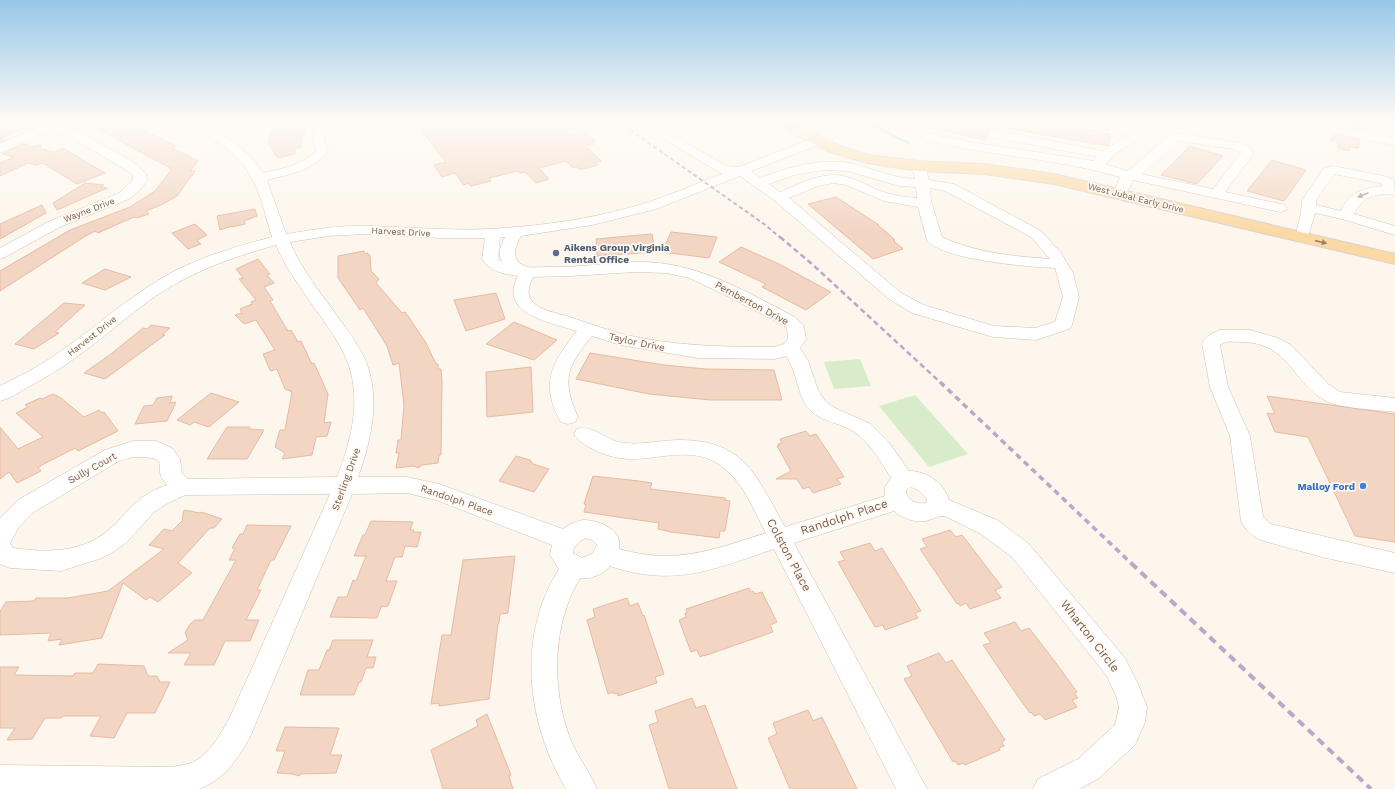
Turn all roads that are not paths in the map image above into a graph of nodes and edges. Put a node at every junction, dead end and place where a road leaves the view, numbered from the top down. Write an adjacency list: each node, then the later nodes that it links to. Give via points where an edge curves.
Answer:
1 (117, 159): 32 (street, Wayne Drive, via 140,174 140,181 132,190 124,196 55,224)
2 (245, 159): 15 (street, Sterling Drive)
3 (314, 159): 15 (street, via 298,168)
4 (704, 159): 14 (street, via 723,170)
5 (772, 159): 14 (street, Harvest Drive)
6 (867, 159): 12 (main road, West Jubal Early Drive)
7 (1009, 159): 18 (main road, West Jubal Early Drive)
8 (1062, 159): 13 (street)
9 (1102, 159): 13 (street)
10 (1150, 159): 18 (street)
11 (1242, 159): 20 (street)
12 (919, 166): 17 (street); 18 (main road, West Jubal Early Drive, via 1025,174 1083,185)
13 (1097, 166): 18 (street)
14 (742, 171): 16 (street); 27 (street, Harvest Drive, via 629,212 568,226)
15 (260, 178): 30 (street, Sterling Drive)
16 (759, 183): 17 (street, via 791,170 824,166 849,167 899,182); 21 (street)
17 (923, 183): 22 (street); 34 (street, via 950,188 1036,234)
18 (1124, 185): 20 (street); 28 (main road, West Jubal Early Drive)
19 (1393, 191): 24 (street, via 1384,180 1333,170 1328,172 1309,200); 25 (street, one-way to 25, via 1370,192 1357,197)
20 (1218, 194): 23 (street)
21 (779, 198): 22 (street, via 833,179 848,181 897,201); 34 (street, via 895,296 918,309 993,331 1036,334 1062,325 1072,297)
22 (925, 203): 34 (street, via 935,240 950,248 1001,260)
23 (1280, 208)
24 (1311, 208): 25 (street); 28 (street)
25 (1346, 216): 26 (street)
26 (1395, 231)
27 (515, 232): 29 (street, Harvest Drive); 35 (street, Pemberton Drive, via 506,257 512,266)
28 (1303, 232): 31 (main road, West Jubal Early Drive); 33 (main road, West Jubal Early Drive, one-way to 33)
29 (493, 234): 30 (street, Harvest Drive, via 350,230); 35 (street, Pemberton Drive, via 489,255 492,263 502,268)
30 (282, 239): 38 (street, Harvest Drive, via 233,252 188,270 141,299 64,358); 43 (street, Sterling Drive, via 298,271 355,356 362,383 362,427)
31 (1395, 248)
32 (0, 254)
33 (1395, 259)
34 (1060, 264)
35 (528, 272): 36 (street, Taylor Drive, via 520,293 526,306); 37 (street, Pemberton Drive, via 649,267 686,272 703,277 789,321 795,326 797,333 797,340)
36 (587, 330): 37 (street, Taylor Drive, via 637,343 698,352 740,354 775,352); 40 (street, via 560,367 558,378)
37 (790, 348): 42 (street, via 818,406 825,412 849,420 865,429)
38 (0, 394)
39 (1395, 405): 52 (street, via 1336,398 1321,389 1285,349 1272,342 1250,336 1221,336 1211,343 1219,387 1240,436 1252,521 1264,532)
40 (568, 417)
41 (584, 434): 47 (street, Colston Place, via 605,446 626,452 696,448 724,457 746,477)
42 (904, 480): 45 (street, via 896,486); 46 (street, via 917,480 930,485 937,495)
43 (345, 485): 44 (street); 49 (street, Randolph Place, via 424,487); 54 (street, Sterling Drive, via 240,727 228,747 207,770 194,777 171,781)
44 (182, 487): 48 (street, Sully Court, via 172,476 170,459 165,453 144,448 118,453 26,506 4,528); 50 (street, via 146,506 119,535 104,546 77,557 61,561 10,558)
45 (897, 501): 46 (street, via 907,509 920,513 927,512); 47 (street, Randolph Place)
46 (936, 505): 57 (street, Wharton Circle, via 989,527 1020,550 1116,667 1129,693 1133,708 1131,722 1125,735 1088,768)
47 (780, 538): 51 (street, Randolph Place, via 684,566 637,565); 56 (street, Colston Place)
48 (0, 539)
49 (565, 540): 51 (street, via 576,531 592,529 605,536 608,542); 53 (street, via 562,552 564,558)
50 (0, 547)
51 (607, 555): 53 (street, via 596,565 581,568)
52 (1395, 563)
53 (574, 566): 55 (street, via 557,598 551,620 545,682 552,729 569,768)
54 (0, 779)
55 (582, 789)
56 (912, 789)
57 (1048, 789)

